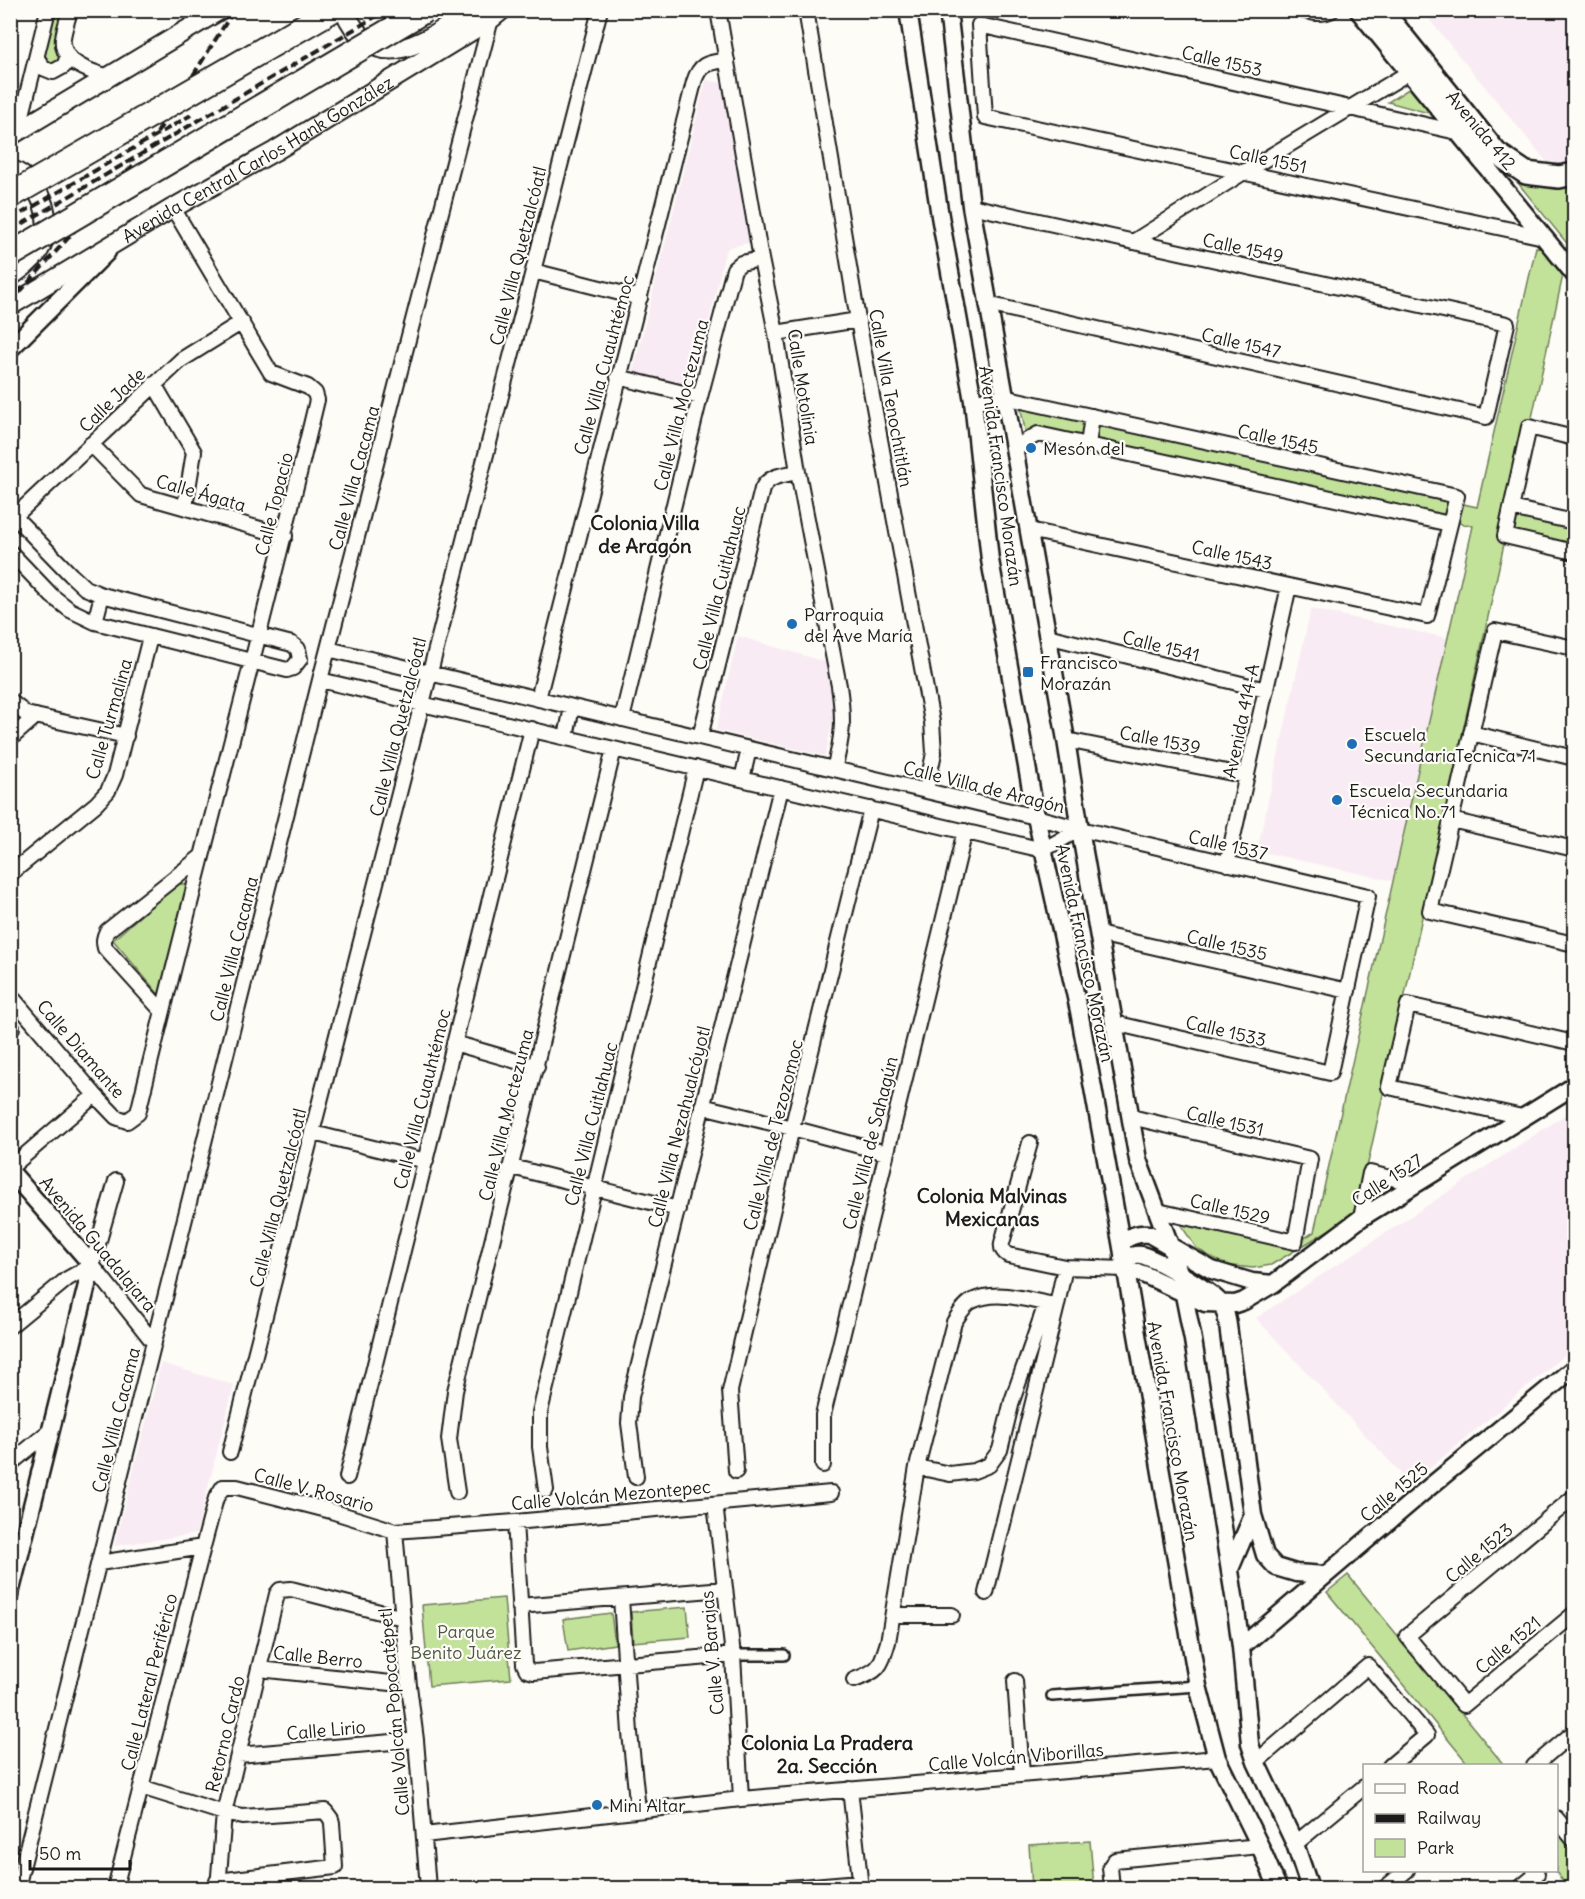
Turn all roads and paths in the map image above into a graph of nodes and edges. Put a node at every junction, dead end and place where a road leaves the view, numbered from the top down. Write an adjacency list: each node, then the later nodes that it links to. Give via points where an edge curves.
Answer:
1 (48, 10): 19 (street)
2 (70, 10): 18 (street, via 63,40)
3 (220, 10): 22 (main road)
4 (332, 10): 30 (highway, bridge)
5 (344, 10): 7 (main road, via 361,37 386,51 406,49 425,41)
6 (425, 10): 36 (highway, bridge)
7 (473, 10)
8 (600, 10): 38 (street, Calle Villa Quetzalcóatl)
9 (718, 10): 20 (street, Calle Motolinia)
10 (806, 10): 44 (street, Calle Villa Tenochtitlán)
11 (908, 10): 52 (street, Avenida Francisco Morazán)
12 (948, 10): 31 (street, Avenida Francisco Morazán)
13 (1302, 10): 14 (street, via 1316,14)
14 (1332, 10)
15 (1358, 10): 21 (street, Avenida 412)
16 (1381, 10): 29 (main road, via 1496,153 1526,173 1559,177)
17 (497, 15): 32 (main road, Avenida Central Carlos Hank González, via 275,151); 76 (street, Calle Villa Cacama)
18 (68, 56): 19 (street, via 64,66 53,72); 22 (street, via 89,72)
19 (37, 58): 26 (street)
20 (727, 60): 37 (street, Calle Motolinia); 41 (street, Calle Villa Cuauhtémoc, via 706,63 696,74)
21 (1408, 73): 23 (street); 25 (street, Avenida 412)
22 (110, 77): 26 (main road)
23 (1350, 108): 24 (street, Calle 1553, via 979,25); 25 (street, Calle 1553); 28 (street)
24 (985, 117): 28 (street, Calle 1551)
25 (1458, 132): 33 (street, Avenida 412)
26 (14, 134)
27 (10, 169): 40 (main road, via 35,188 45,207 47,223 38,252)
28 (1244, 172): 33 (street, Calle 1551); 34 (street)
29 (1575, 174)
30 (10, 196)
31 (971, 206): 34 (street, Calle 1549); 42 (street, Avenida Francisco Morazán)
32 (173, 208): 35 (main road, Avenida Central Carlos Hank González); 45 (street, Calle Topacio)
33 (1544, 237): 39 (street, Avenida 412)
34 (1133, 242): 54 (street, Calle 1549, via 1507,324)
35 (117, 243): 43 (main road, Avenida Central Carlos Hank González); 47 (street)
36 (10, 255)
37 (761, 259): 46 (street, Calle Motolinia); 50 (street, Calle Villa Moctezuma, via 741,263 734,269)
38 (533, 271): 41 (street); 78 (street, Calle Villa Quetzalcóatl)
39 (1575, 274)
40 (10, 277)
41 (640, 298): 48 (street, Calle Villa Cuauhtémoc)
42 (987, 304): 51 (street, Avenida Francisco Morazán); 54 (street, Calle 1547)
43 (10, 306)
44 (858, 320): 46 (street); 102 (street, Calle Villa Tenochtitlán, via 932,722 934,753)
45 (242, 322): 49 (street, Calle Jade, via 181,360); 66 (street, Calle Topacio, via 271,373 308,387 316,396)
46 (776, 333): 59 (street, Calle Motolinia)
47 (10, 349)
48 (618, 377): 50 (street); 81 (street, Calle Villa Cuauhtémoc)
49 (154, 384): 56 (street, Calle Jade); 60 (street, via 195,455)
50 (700, 397): 86 (street, Calle Villa Moctezuma)
51 (1004, 397): 52 (street, Calle 1545); 53 (street, Calle 1545); 58 (street, Avenida Francisco Morazán)
52 (973, 401): 104 (street, Avenida Francisco Morazán, via 990,560)
53 (1092, 416): 57 (street); 64 (street, Calle 1545, via 1456,496)
54 (1486, 417)
55 (1575, 438): 61 (street, via 1529,427)
56 (92, 444): 60 (street, Calle Ágata, via 141,495); 62 (street, Calle Jade)
57 (1088, 445): 58 (street, via 1038,434); 64 (street)
58 (1014, 452): 65 (street, Avenida Francisco Morazán)
59 (798, 472): 91 (street, Calle Villa Cuitlahuac, via 767,480 762,489); 98 (street, Calle Motolinia, via 841,696 842,740)
60 (184, 507): 66 (street, Calle Ágata)
61 (1511, 508): 63 (street); 68 (street, via 1505,536)
62 (13, 514): 70 (street, via 71,575)
63 (1575, 522)
64 (1450, 524): 69 (street, Calle 1543, via 1427,616)
65 (1029, 530): 69 (street, Calle 1543); 73 (street, Avenida Francisco Morazán)
66 (285, 536): 72 (street, Calle Topacio)
67 (10, 552): 71 (street, via 52,596 69,610)
68 (1575, 552)
69 (1289, 586): 80 (street, Avenida 414-A)
70 (102, 595): 71 (street); 72 (street)
71 (95, 622): 74 (street)
72 (259, 636): 77 (street, Calle Topacio); 77 (street, via 292,644 300,659 287,670)
73 (1047, 636): 80 (street, Calle 1541); 93 (street, Avenida Francisco Morazán)
74 (150, 637): 77 (street); 89 (street, Calle Turmalina)
75 (1575, 648): 88 (street, via 1495,631)
76 (328, 649): 78 (street, Calle Villa de Aragón); 79 (street, Calle Villa Cacama)
77 (253, 661): 110 (street, Calle Topacio)
78 (430, 673): 81 (street, Calle Villa de Aragón); 83 (street, Calle Villa Quetzalcóatl)
79 (320, 680): 83 (street); 154 (street, Calle Villa Cacama)
80 (1266, 690): 99 (street, Avenida 414-A)
81 (538, 699): 84 (street, Calle Villa de Aragón)
82 (10, 701): 85 (street, via 21,712)
83 (422, 704): 87 (street); 131 (street, Calle Villa Quetzalcóatl)
84 (572, 707): 86 (street, Calle Villa de Aragón); 90 (street)
85 (36, 716): 89 (street); 92 (street)
86 (621, 719): 91 (street, Calle Villa de Aragón)
87 (532, 729): 90 (street); 121 (street, Calle Villa Cuauhtémoc)
88 (1471, 733): 96 (street); 105 (street)
89 (126, 736): 112 (street, Calle Turmalina, via 108,791)
90 (566, 737): 94 (street)
91 (700, 737): 95 (street, Calle Villa de Aragón)
92 (10, 739)
93 (1066, 740): 99 (street, Calle 1539); 106 (street, Avenida Francisco Morazán)
94 (614, 749): 97 (street); 123 (street, Calle Villa Moctezuma)
95 (749, 749): 98 (street, Calle Villa de Aragón); 100 (street)
96 (1575, 758)
97 (696, 768): 100 (street); 139 (street, Calle Villa Cuitlahuac)
98 (834, 769): 102 (street, Calle Villa de Aragón)
99 (1247, 776): 111 (street, Avenida 414-A)
100 (742, 779): 101 (street)
101 (782, 788): 103 (street); 126 (street, Calle Villa Nezahualcóyotl)
102 (926, 791): 104 (street, Calle Villa de Aragón)
103 (871, 809): 107 (street); 130 (street, Calle Villa de Tezozomoc)
104 (1036, 817): 106 (street, Calle Villa de Aragón); 109 (street, Avenida Francisco Morazán)
105 (1451, 820): 108 (street); 114 (street, via 1430,911)
106 (1080, 829): 109 (street, Calle Villa de Aragón); 111 (street, Calle 1537); 113 (street, Avenida Francisco Morazán)
107 (965, 831): 109 (street); 133 (street, Calle Villa de Sahagún)
108 (1575, 849)
109 (1043, 850): 145 (street, Avenida Francisco Morazán, via 1079,1011)
110 (202, 856): 117 (street, Calle Topacio); 117 (street, via 107,931 103,942)
111 (1227, 864): 115 (street, Calle 1537, via 1368,896)
112 (10, 874)
113 (1098, 934): 115 (street, Calle 1535); 119 (street, Avenida Francisco Morazán)
114 (1575, 944)
115 (1348, 991): 119 (street, Calle 1533, via 1330,1073)
116 (10, 995): 118 (street, Calle Diamante)
117 (162, 1011): 129 (street, Calle Topacio, via 138,1113)
118 (27, 1016): 120 (street); 125 (street, Calle Diamante)
119 (1114, 1023): 127 (street, Avenida Francisco Morazán)
120 (11, 1029)
121 (454, 1043): 123 (street); 134 (street, Calle Villa Cuauhtémoc)
122 (1575, 1043): 128 (street, via 1408,1005 1389,1087)
123 (537, 1067): 135 (street, Calle Villa Moctezuma)
124 (1575, 1086): 128 (street, Calle 1527)
125 (95, 1095): 129 (street, Calle Diamante, via 116,1117); 136 (street)
126 (702, 1106): 130 (street); 140 (street, Calle Villa Nezahualcóyotl)
127 (1131, 1117): 141 (street, Avenida Francisco Morazán, via 1138,1160); 143 (street, Calle 1531, via 1310,1159)
128 (1522, 1117): 138 (street, Calle 1527)
129 (128, 1121)
130 (792, 1128): 133 (street); 161 (street, Calle Villa de Tezozomoc, via 730,1391)
131 (313, 1133): 134 (street); 157 (street, Calle Villa Quetzalcóatl)
132 (1030, 1143): 147 (street, via 1001,1248 1008,1255)
133 (886, 1153): 159 (street, Calle Villa de Sahagún, via 823,1414)
134 (426, 1161): 162 (street, Calle Villa Cuauhtémoc)
135 (512, 1167): 139 (street); 166 (street, Calle Villa Moctezuma, via 455,1391 448,1439)
136 (10, 1169): 146 (street, Avenida Guadalajara)
137 (116, 1180): 146 (street)
138 (1416, 1184): 142 (street, Calle 1527); 142 (street, via 1370,1173)
139 (594, 1188): 140 (street); 165 (street, Calle Villa Cuitlahuac, via 540,1412)
140 (678, 1209): 163 (street, Calle Villa Nezahualcóyotl, via 631,1397 629,1423)
141 (1158, 1210): 143 (street, Calle 1529); 144 (street, Avenida Francisco Morazán)
142 (1362, 1218): 149 (street, Calle 1527)
143 (1295, 1242)
144 (1170, 1245): 145 (street, via 1149,1234 1132,1235); 148 (street, Avenida Francisco Morazán); 149 (street, via 1212,1270 1242,1280)
145 (1120, 1259): 147 (street); 148 (street, via 1140,1255); 150 (street, Calle 1527); 195 (street, Avenida Francisco Morazán)
146 (92, 1265): 153 (street, via 67,1279); 154 (street, Avenida Guadalajara); 156 (street)
147 (1065, 1267): 151 (street)
148 (1180, 1275): 150 (street, Avenida Francisco Morazán); 152 (street, via 1209,1292)
149 (1273, 1284): 152 (street, Calle 1527, via 1244,1301)
150 (1185, 1294): 152 (street, Calle 1527); 175 (street, Avenida Francisco Morazán)
151 (1052, 1304): 160 (street, via 1012,1401 1000,1450 989,1465 950,1474); 160 (street, via 989,1296 971,1301 961,1311 954,1322); 178 (street)
152 (1222, 1305): 170 (street)
153 (10, 1326)
154 (154, 1343): 174 (street, Calle Villa Cacama)
155 (1575, 1368): 176 (street, Calle 1525)
156 (52, 1429): 158 (street); 179 (street)
157 (231, 1452)
158 (10, 1464)
159 (823, 1465)
160 (917, 1467): 183 (street)
161 (736, 1471)
162 (347, 1477)
163 (636, 1477)
164 (223, 1487): 172 (street, Calle V. Rosario, via 237,1487 331,1511); 173 (street, Calle Lateral Periférico, via 216,1498)
165 (546, 1490)
166 (457, 1492)
167 (831, 1493): 169 (street, Calle Volcán Mezontepec)
168 (1575, 1497): 197 (street, Calle 1523, via 1407,1636)
169 (715, 1504): 171 (street, Calle Volcán Mezontepec); 177 (street, Calle V. Barajas)
170 (1253, 1515): 175 (street); 176 (street, via 1265,1555 1276,1566 1296,1573)
171 (515, 1522): 172 (street, Calle Volcán Mezontepec); 181 (street)
172 (395, 1531): 185 (street, Calle Volcán Popocatépetl)
173 (203, 1547): 174 (street); 206 (street, Calle Lateral Periférico)
174 (99, 1563): 221 (street, Calle Villa Cacama)
175 (1230, 1569): 186 (street, Avenida Francisco Morazán)
176 (1325, 1575): 186 (street, Calle 1525)
177 (724, 1589): 180 (street); 188 (street, Calle V. Barajas)
178 (986, 1593)
179 (10, 1594)
180 (621, 1598): 181 (street); 189 (street)
181 (519, 1606): 189 (street, via 527,1670)
182 (1575, 1614): 197 (street, Calle 1521)
183 (893, 1615): 184 (street); 191 (street, via 882,1664)
184 (952, 1615)
185 (403, 1618): 190 (street, Retorno Cardo, via 291,1589 280,1590); 194 (street, Calle Volcán Popocatépetl)
186 (1241, 1647): 202 (street, Avenida Francisco Morazán, via 1246,1726)
187 (784, 1654): 188 (street)
188 (733, 1655): 189 (street); 209 (street, Calle V. Barajas)
189 (625, 1665): 210 (street)
190 (259, 1669): 193 (street, Calle Berro); 200 (street, Retorno Cardo)
191 (854, 1680)
192 (1015, 1682): 205 (street)
193 (391, 1683): 194 (street, Calle Berro)
194 (409, 1686): 199 (street, Calle Volcán Popocatépetl)
195 (1198, 1686): 196 (street); 201 (street, Avenida Francisco Morazán)
196 (1052, 1696)
197 (1464, 1705)
198 (1575, 1732): 204 (street)
199 (416, 1740): 200 (street, Calle Lirio); 213 (street, Calle Volcán Popocatépetl)
200 (238, 1755): 211 (street, Retorno Cardo)
201 (1217, 1758): 205 (street, Calle Volcán Viborillas); 216 (street, Avenida Francisco Morazán)
202 (1256, 1762): 203 (street, via 1368,1666 1427,1735); 215 (street, Avenida Francisco Morazán)
203 (1392, 1764)
204 (1536, 1764)
205 (1022, 1774): 207 (street, Calle Volcán Viborillas)
206 (141, 1787): 211 (street); 222 (street, Calle Lateral Periférico)
207 (850, 1789): 209 (street, Calle Volcán Viborillas); 220 (street)
208 (1363, 1789): 215 (street)
209 (741, 1799): 210 (street, Calle Volcán Viborillas)
210 (638, 1810): 213 (street, Calle Volcán Viborillas)
211 (224, 1813): 219 (street, Retorno Cardo); 219 (street, via 243,1817 325,1811 332,1823 335,1867)
212 (1558, 1819): 214 (street)
213 (424, 1835): 223 (street, Calle Volcán Popocatépetl)
214 (1575, 1840)
215 (1295, 1844): 227 (street, Avenida Francisco Morazán)
216 (1260, 1846): 225 (street, via 1118,1859 1110,1867); 226 (street, Avenida Francisco Morazán)
217 (1405, 1872): 228 (street)
218 (1535, 1872): 229 (street)
219 (218, 1885)
220 (861, 1885): 224 (street)
221 (17, 1888)
222 (115, 1888)
223 (428, 1888)
224 (788, 1888)
225 (1112, 1888)
226 (1278, 1888)
227 (1310, 1888)
228 (1385, 1888)
229 (1520, 1888)

